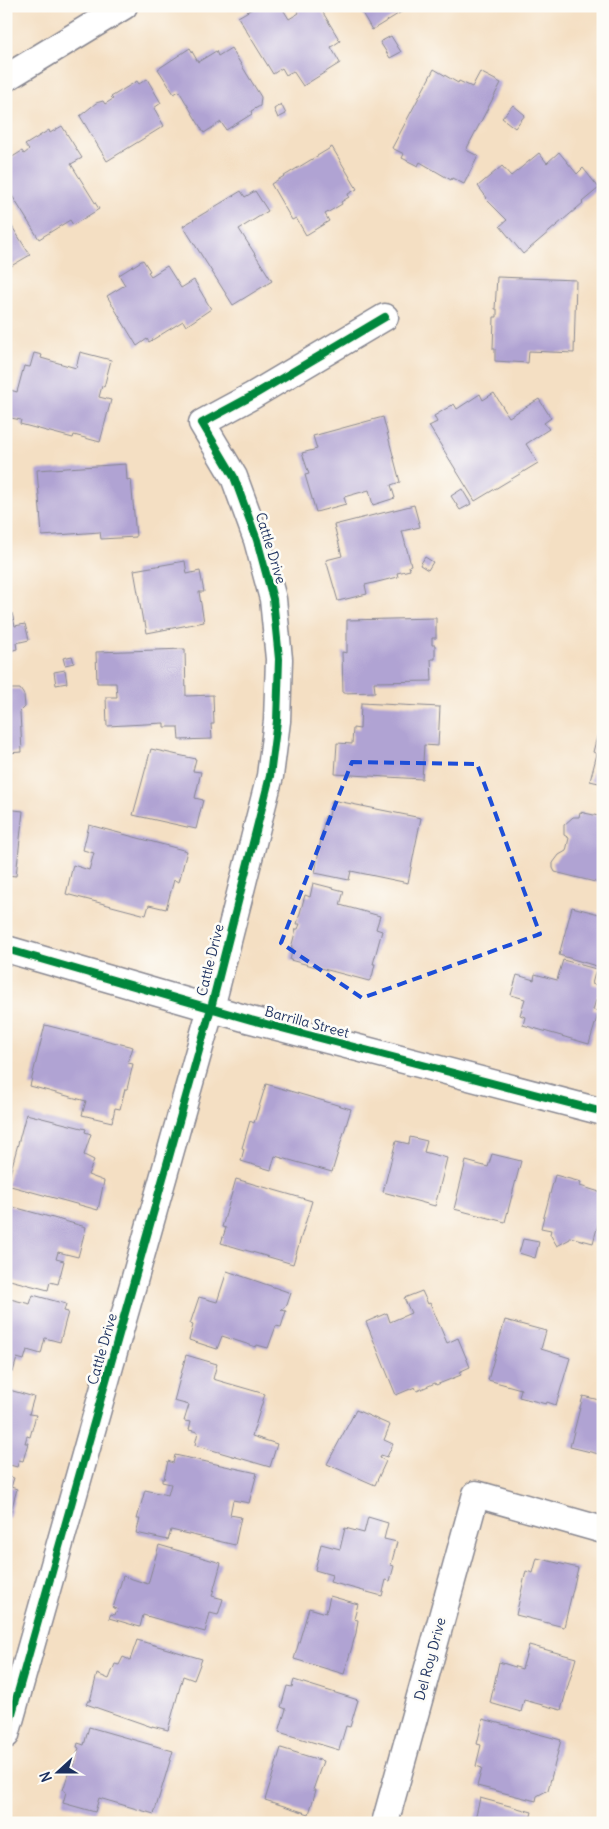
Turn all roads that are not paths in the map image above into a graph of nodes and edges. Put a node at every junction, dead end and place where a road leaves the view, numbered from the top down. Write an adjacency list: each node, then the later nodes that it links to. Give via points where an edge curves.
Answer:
1 (124, 6): 2 (street)
2 (6, 78)
3 (385, 317): 5 (street, Cattle Drive, via 202,423 234,477 257,540 273,599 279,658 278,721 270,776)
4 (6, 949): 5 (street, Barrilla Street)
5 (211, 1008): 6 (street, Barrilla Street); 8 (street, Cattle Drive)
6 (603, 1112)
7 (603, 1530): 9 (street, Del Roy Drive, via 476,1494)
8 (6, 1735)
9 (385, 1823)

